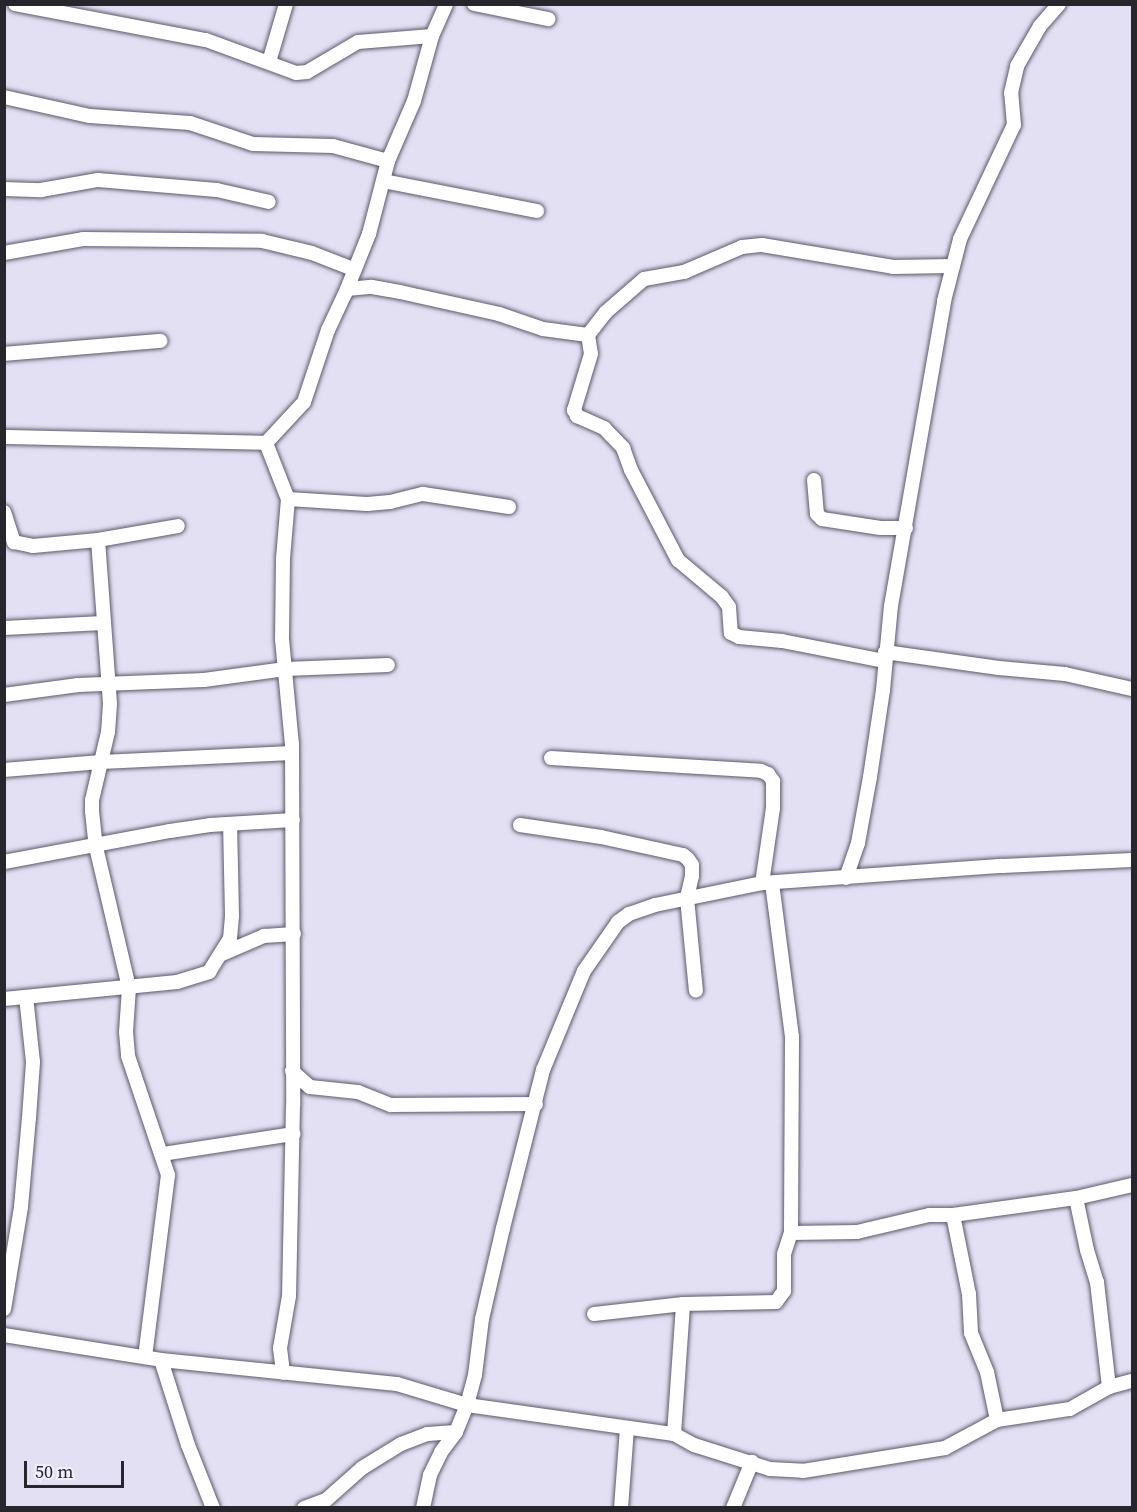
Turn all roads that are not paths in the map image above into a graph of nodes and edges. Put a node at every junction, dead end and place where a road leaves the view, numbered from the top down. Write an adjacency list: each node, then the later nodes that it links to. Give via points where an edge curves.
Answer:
1 (15, 4): 8 (street, via 206,40)
2 (285, 4): 8 (street)
3 (446, 4): 7 (street)
4 (474, 4): 6 (street)
5 (1059, 4): 16 (street, via 1017,66 1011,93 1011,136 972,211)
6 (548, 19)
7 (432, 36): 8 (street, via 358,42 301,74); 10 (street, via 414,101)
8 (269, 62)
9 (4, 97): 10 (street, via 90,116 190,123 253,144 333,146)
10 (388, 160): 11 (street)
11 (383, 181): 14 (street); 17 (street, via 369,234)
12 (4, 189): 13 (street, via 41,190 98,180 217,190)
13 (269, 202)
14 (537, 211)
15 (4, 253): 17 (street, via 83,239 262,240)
16 (953, 266): 19 (street, via 893,267 762,245 742,247 684,272 644,279 606,312); 29 (street)
17 (354, 269): 18 (street)
18 (347, 289): 19 (street, via 400,291 543,328); 23 (street, via 328,330 304,402)
19 (588, 335): 33 (street, via 591,354 574,410 577,416 604,428 623,448 678,560 729,607 731,633)
20 (160, 341): 21 (street)
21 (4, 354)
22 (4, 436): 23 (street)
23 (267, 443): 25 (street)
24 (814, 480): 29 (street, via 817,514 822,519)
25 (288, 499): 26 (street, via 367,504 423,494); 35 (street, via 283,558)
26 (509, 507)
27 (4, 512): 30 (street, via 17,543 47,546)
28 (178, 526): 30 (street)
29 (906, 528): 33 (street)
30 (98, 540): 31 (street)
31 (103, 624): 32 (street); 36 (street)
32 (4, 628)
33 (885, 656): 37 (street, via 1065,674); 49 (street, via 868,788 858,843)
34 (388, 665): 35 (street)
35 (285, 669): 36 (street, via 204,680); 39 (street)
36 (109, 684): 38 (street); 41 (street, via 108,732)
37 (1132, 689)
38 (4, 695)
39 (292, 753): 41 (street); 43 (street)
40 (551, 758): 50 (street, via 768,774 773,781 773,808)
41 (101, 762): 42 (street); 46 (street, via 92,800)
42 (4, 770)
43 (292, 820): 44 (street); 52 (street)
44 (230, 824): 46 (street, via 170,831); 53 (street, via 232,916 230,939)
45 (520, 825): 51 (street, via 683,855 692,865)
46 (96, 847): 48 (street); 54 (street)
47 (1132, 860): 49 (street)
48 (4, 862)
49 (846, 878): 50 (street)
50 (767, 883): 51 (street); 67 (street, via 792,1037)
51 (687, 898): 55 (street); 60 (street, via 629,915 603,940 579,982 543,1070)
52 (294, 934): 53 (street, via 264,936); 58 (street)
53 (222, 954): 54 (street, via 209,972 191,980)
54 (129, 988): 56 (street); 63 (street, via 128,1056)
55 (696, 990)
56 (26, 997): 57 (street); 69 (street, via 33,1062 31,1095 21,1207)
57 (4, 999)
58 (292, 1071): 59 (street); 61 (street)
59 (310, 1087): 60 (street, via 358,1092 391,1105); 61 (street)
60 (536, 1104): 77 (street, via 500,1240)
61 (293, 1106): 62 (street)
62 (293, 1134): 63 (street); 74 (street, via 289,1296 280,1348)
63 (162, 1154): 72 (street, via 168,1191)
64 (1132, 1185): 65 (street)
65 (1076, 1198): 66 (street); 76 (street, via 1097,1282)
66 (953, 1215): 67 (street, via 929,1215 857,1232); 78 (street, via 969,1294 971,1333 987,1372)
67 (791, 1233): 68 (street, via 784,1254 784,1291 776,1302)
68 (683, 1304): 70 (street); 81 (street)
69 (4, 1309)
70 (594, 1314)
71 (4, 1335): 72 (street)
72 (145, 1357): 73 (street)
73 (161, 1360): 74 (street); 83 (street)
74 (283, 1373): 77 (street, via 397,1384)
75 (1132, 1381): 76 (street)
76 (1108, 1387): 78 (street, via 1063,1411)
77 (467, 1405): 79 (street); 80 (street)
78 (997, 1420): 82 (street, via 945,1448 803,1471 770,1469)
79 (627, 1430): 81 (street); 86 (street)
80 (456, 1432): 84 (street, via 427,1434 400,1444 362,1468 326,1500); 85 (street, via 430,1475)
81 (674, 1434): 82 (street, via 694,1445)
82 (752, 1462): 87 (street)
83 (213, 1508)
84 (304, 1508)
85 (423, 1508)
86 (621, 1508)
87 (733, 1508)

